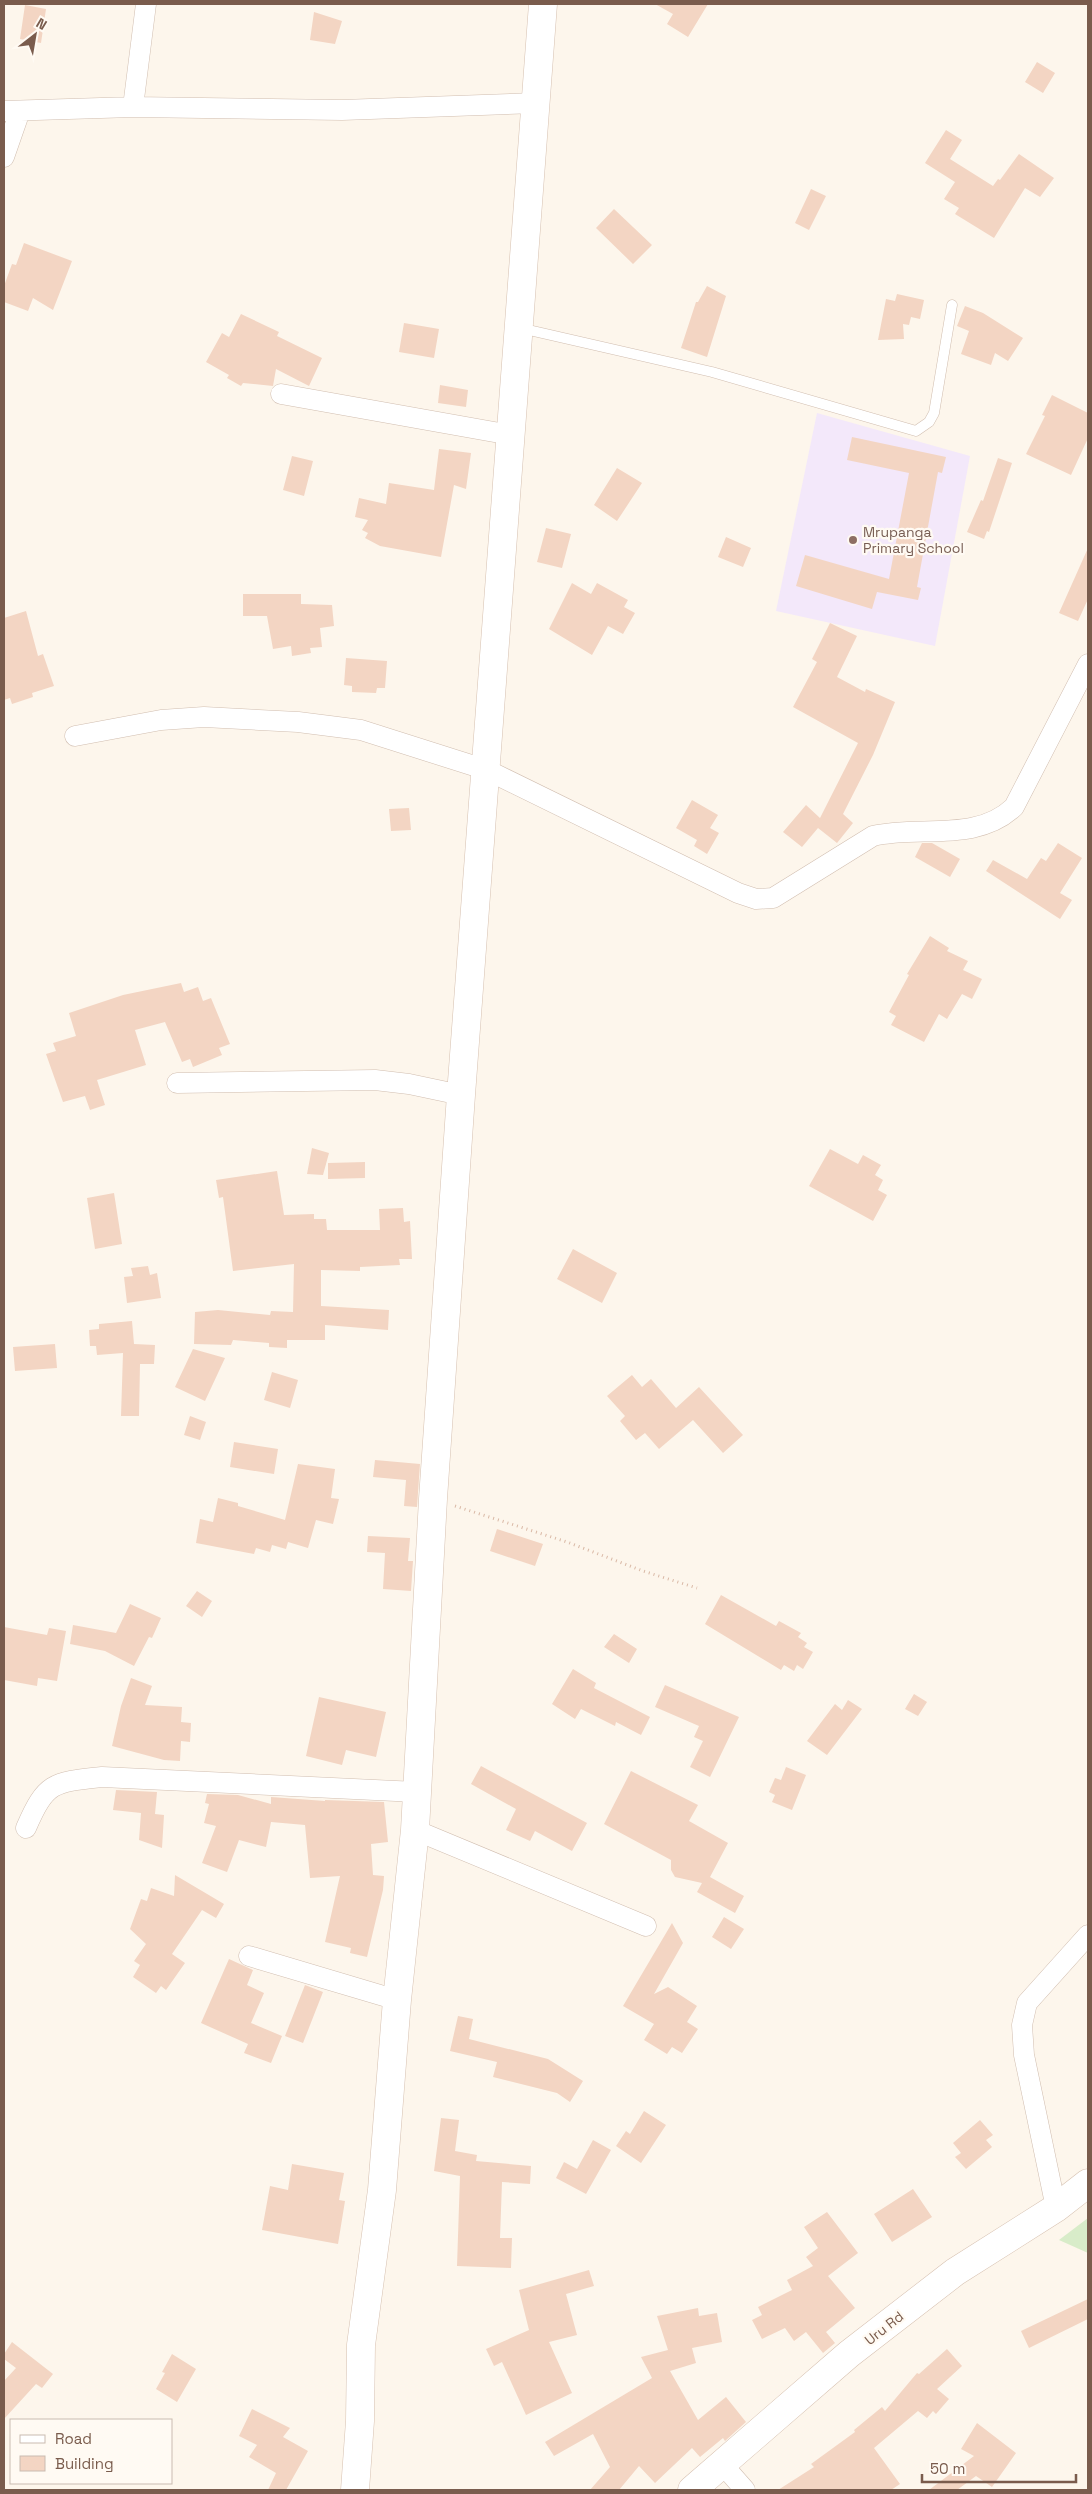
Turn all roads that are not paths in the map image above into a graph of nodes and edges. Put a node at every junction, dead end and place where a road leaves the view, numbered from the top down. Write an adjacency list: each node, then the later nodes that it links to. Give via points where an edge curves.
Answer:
1 (543, 4): 3 (street)
2 (144, 5): 4 (street)
3 (536, 103): 4 (street, via 342,110); 8 (street)
4 (133, 107): 5 (street)
5 (12, 111): 6 (street)
6 (4, 157)
7 (952, 305): 8 (lane, via 934,413 929,422 916,431 712,372)
8 (519, 328): 10 (street)
9 (281, 394): 10 (street)
10 (511, 435): 13 (street)
11 (1088, 664): 13 (street, via 1014,808 1002,818 986,825 949,831 890,832 873,836 773,898 756,899 738,893)
12 (75, 736): 13 (street, via 161,720 204,717 289,721 361,730)
13 (487, 770): 15 (street)
14 (177, 1083): 15 (street, via 367,1080 409,1084)
15 (461, 1095): 16 (street)
16 (417, 1792): 17 (street, via 102,1777 66,1780 48,1789 38,1801); 18 (street)
17 (26, 1828)
18 (415, 1830): 19 (street); 22 (street)
19 (646, 1926)
20 (1088, 1935): 24 (street, via 1027,2003 1022,2025 1024,2055)
21 (249, 1956): 22 (street)
22 (397, 2000): 26 (street, via 382,2190 361,2345)
23 (1088, 2183): 24 (street, Uru Rd)
24 (1056, 2208): 25 (street, Uru Rd, via 955,2272 849,2354)
25 (723, 2465): 27 (street, Uru Rd); 28 (street)
26 (355, 2490)
27 (692, 2490)
28 (745, 2490)

